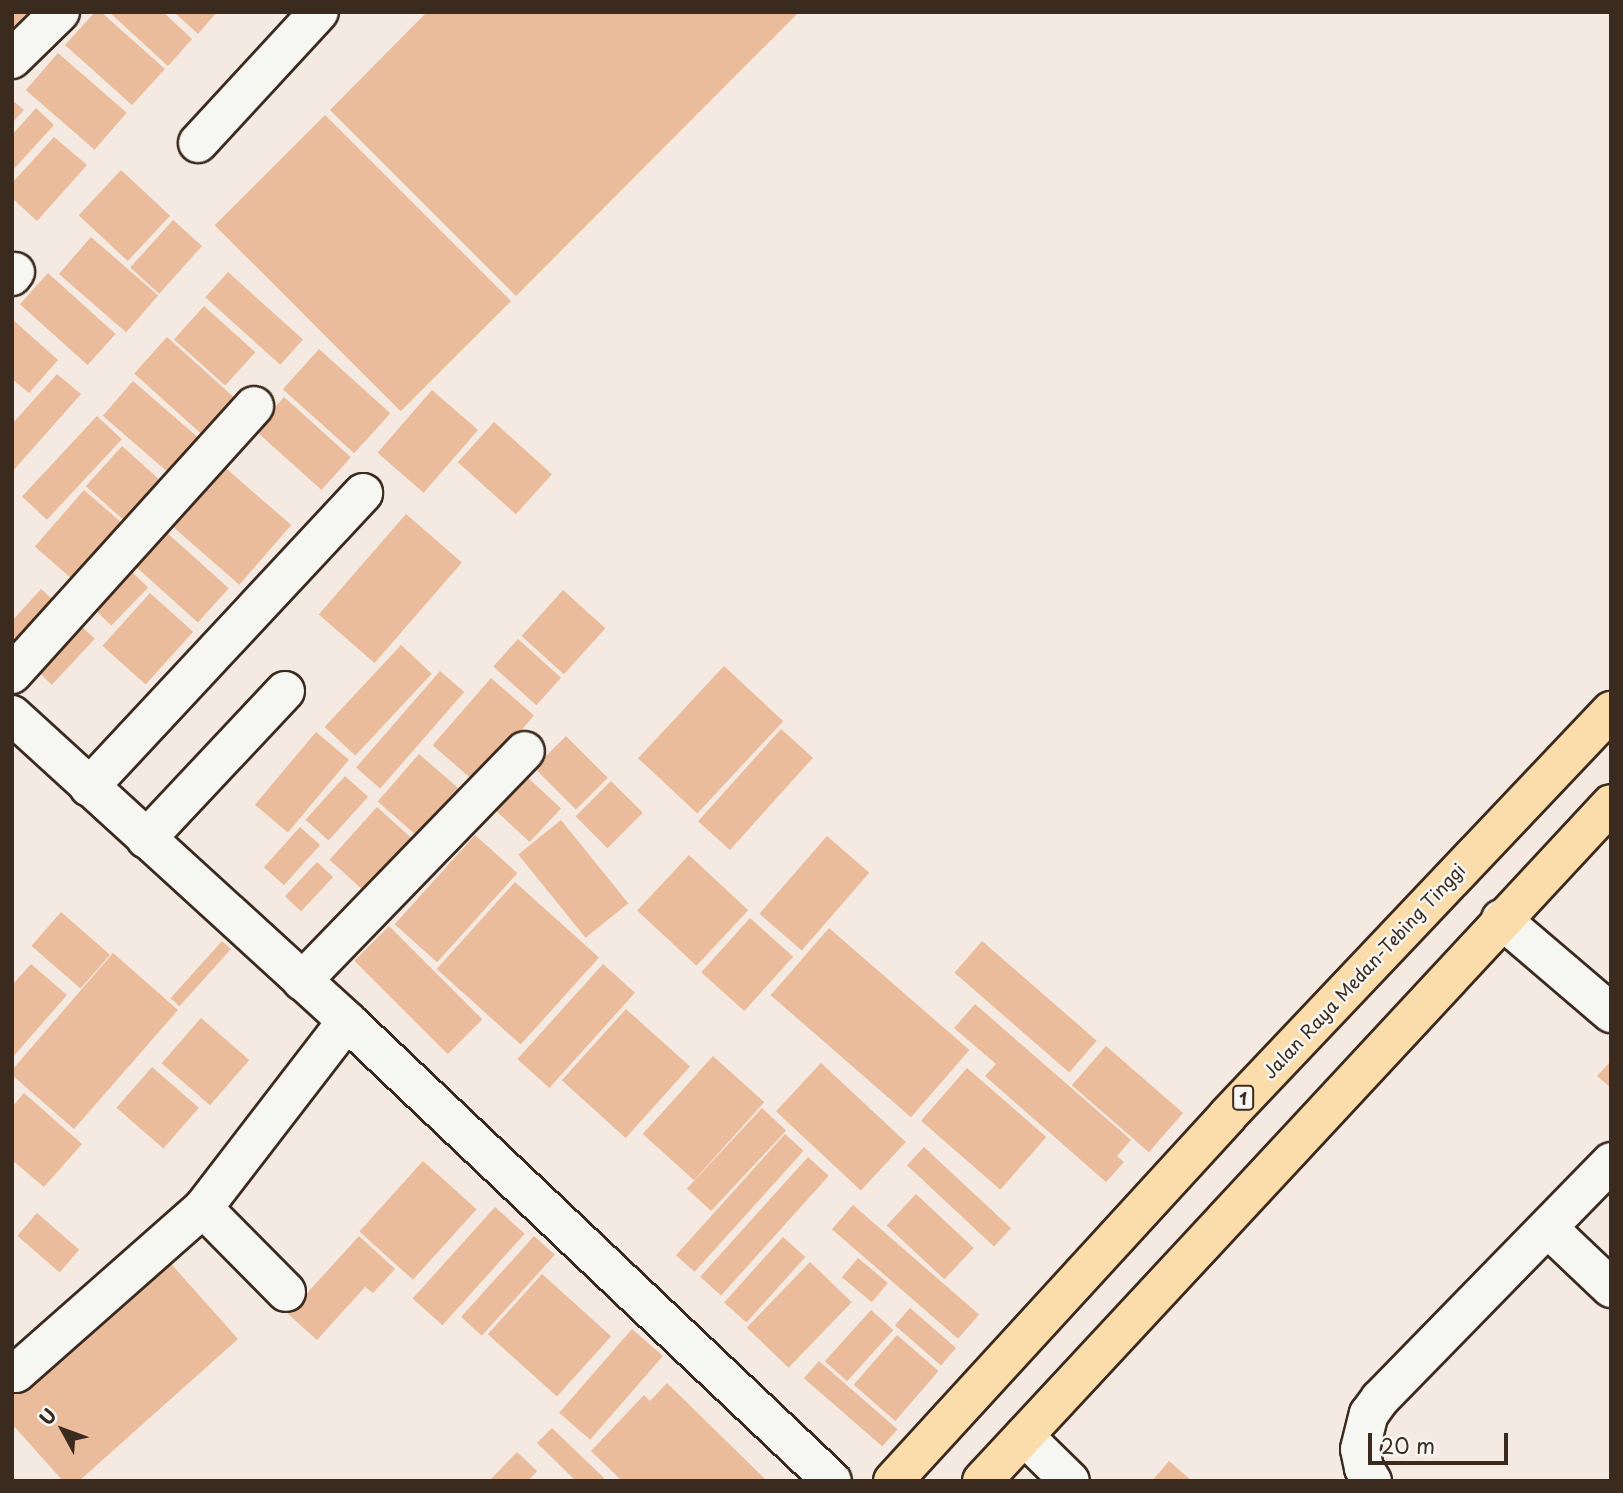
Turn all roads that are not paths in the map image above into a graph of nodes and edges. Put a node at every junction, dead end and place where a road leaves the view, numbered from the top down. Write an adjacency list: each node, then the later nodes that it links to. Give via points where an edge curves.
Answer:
1 (60, 12): 3 (street)
2 (319, 12): 4 (street)
3 (12, 59)
4 (198, 143)
5 (254, 406): 7 (street)
6 (363, 493): 12 (street)
7 (12, 674)
8 (285, 691): 14 (street)
9 (12, 715): 12 (street)
10 (1607, 721): 27 (highway, Jalan Raya Medan-Tebing Tinggi / 1, via 1228,1115)
11 (525, 751): 16 (street)
12 (89, 787): 14 (street)
13 (1611, 804): 15 (highway)
14 (146, 839): 16 (street)
15 (1501, 919): 17 (street); 25 (highway)
16 (302, 981): 18 (street)
17 (1611, 1013)
18 (347, 1021): 20 (street); 26 (street)
19 (1611, 1161): 21 (street)
20 (203, 1208): 23 (street); 24 (street)
21 (1548, 1228): 22 (street); 30 (street, via 1369,1414 1360,1449)
22 (1611, 1288)
23 (286, 1292)
24 (16, 1373)
25 (1024, 1436): 28 (highway); 29 (street)
26 (832, 1481)
27 (892, 1481)
28 (982, 1481)
29 (1070, 1481)
30 (1372, 1481)

